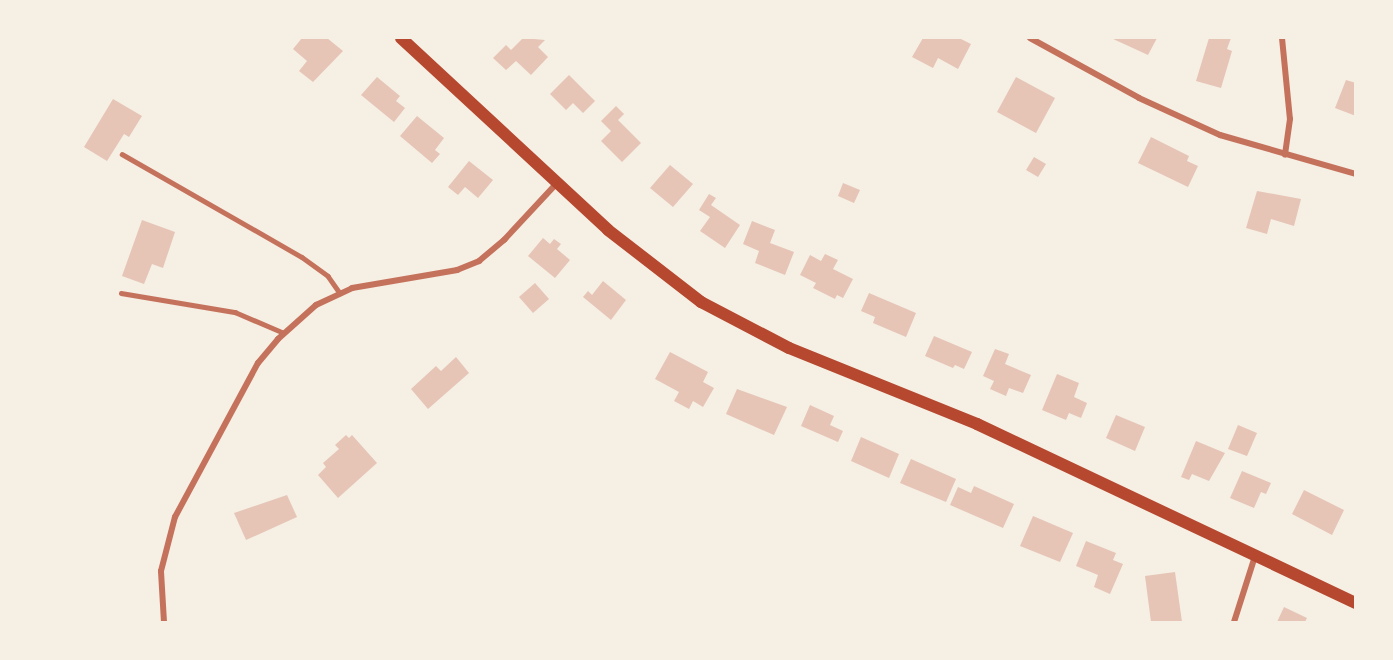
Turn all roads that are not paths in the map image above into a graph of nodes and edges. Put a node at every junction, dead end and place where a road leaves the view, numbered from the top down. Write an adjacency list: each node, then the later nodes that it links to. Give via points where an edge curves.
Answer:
1 (401, 38): 7 (main road)
2 (1030, 38): 5 (street, via 1139,98 1207,129)
3 (1282, 38): 5 (street, via 1290,119)
4 (122, 154): 8 (lane, via 302,257 328,276)
5 (1285, 155): 6 (street)
6 (1356, 174)
7 (557, 183): 8 (street, via 479,261 457,270 363,285); 11 (main road, via 656,269 701,302 745,326 807,356 961,417)
8 (340, 293): 10 (street, via 316,305)
9 (121, 294): 10 (lane, via 235,312)
10 (284, 333): 13 (street, via 258,363 175,517 161,571)
11 (1255, 555): 12 (main road); 14 (street)
12 (1356, 603)
13 (164, 622)
14 (1234, 622)

